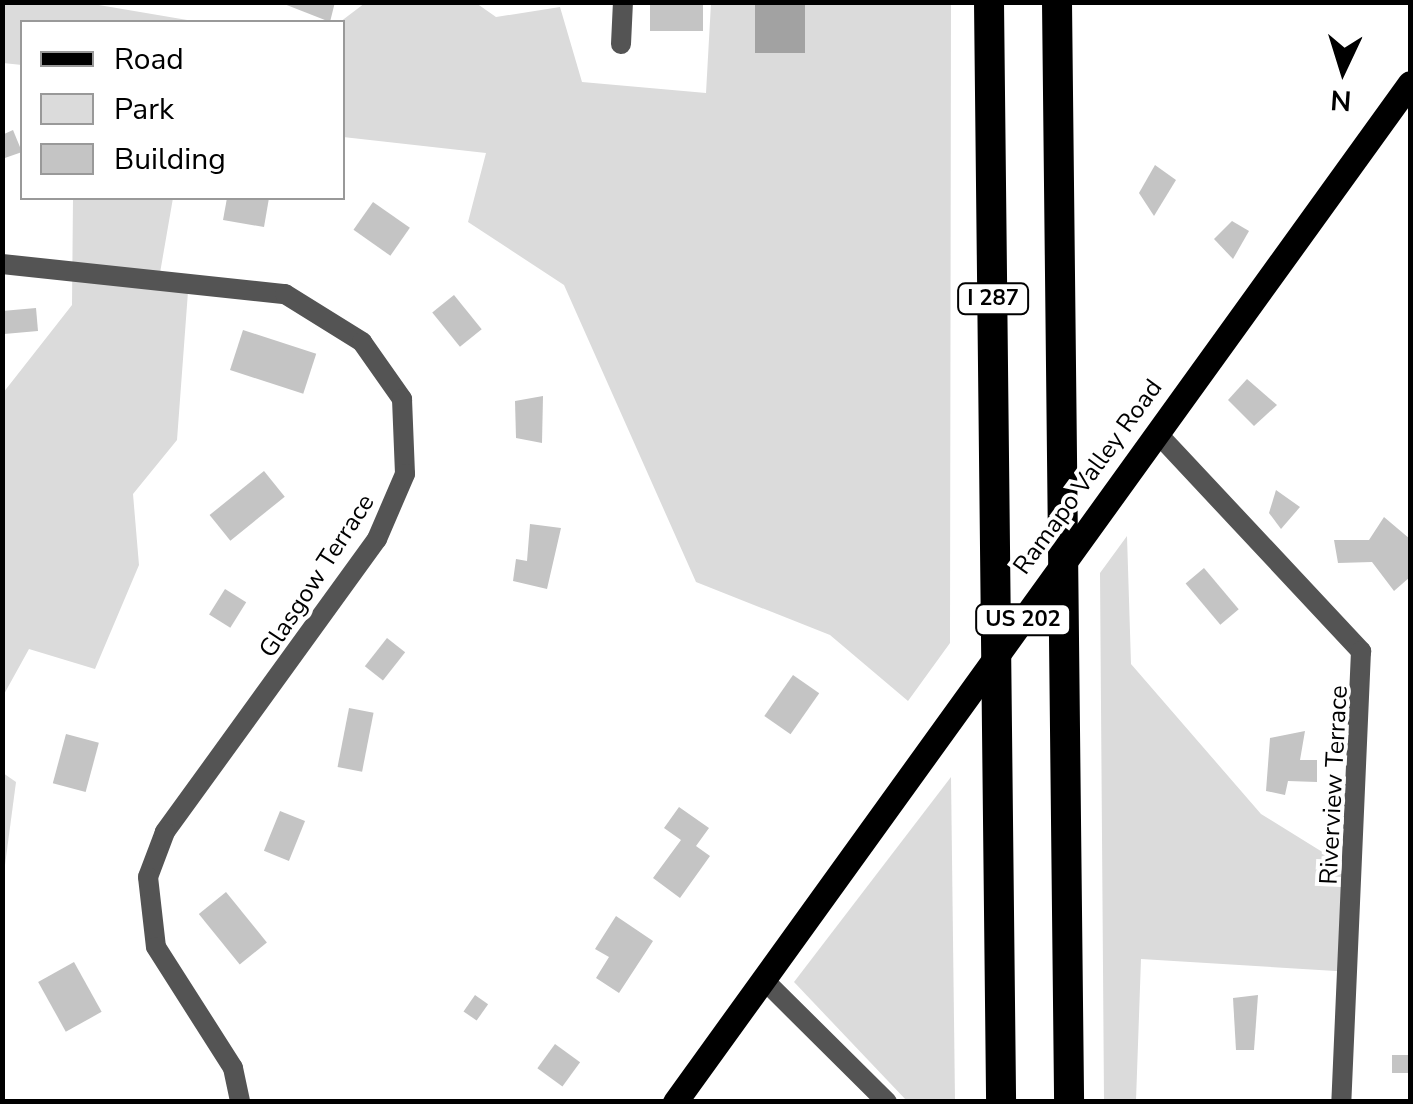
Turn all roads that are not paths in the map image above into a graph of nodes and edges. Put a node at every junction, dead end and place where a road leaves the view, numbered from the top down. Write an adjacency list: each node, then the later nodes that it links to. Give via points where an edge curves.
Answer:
1 (623, 2): 4 (street)
2 (990, 2): 12 (highway, I 287)
3 (1057, 2): 13 (highway, I 287)
4 (621, 44)
5 (1410, 83): 7 (main road, Ramapo Valley Road / US 202)
6 (2, 264): 9 (street, Glasgow Terrace, via 285,294 362,342 402,398 406,474 377,539 164,832 148,877 156,947 225,1052)
7 (1157, 433): 8 (main road, Ramapo Valley Road / US 202); 14 (street, Riverview Terrace, via 1361,651)
8 (765, 980): 10 (main road, Ramapo Valley Road / US 202); 11 (street)
9 (240, 1102)
10 (674, 1102)
11 (887, 1102)
12 (1002, 1102)
13 (1069, 1102)
14 (1341, 1102)

